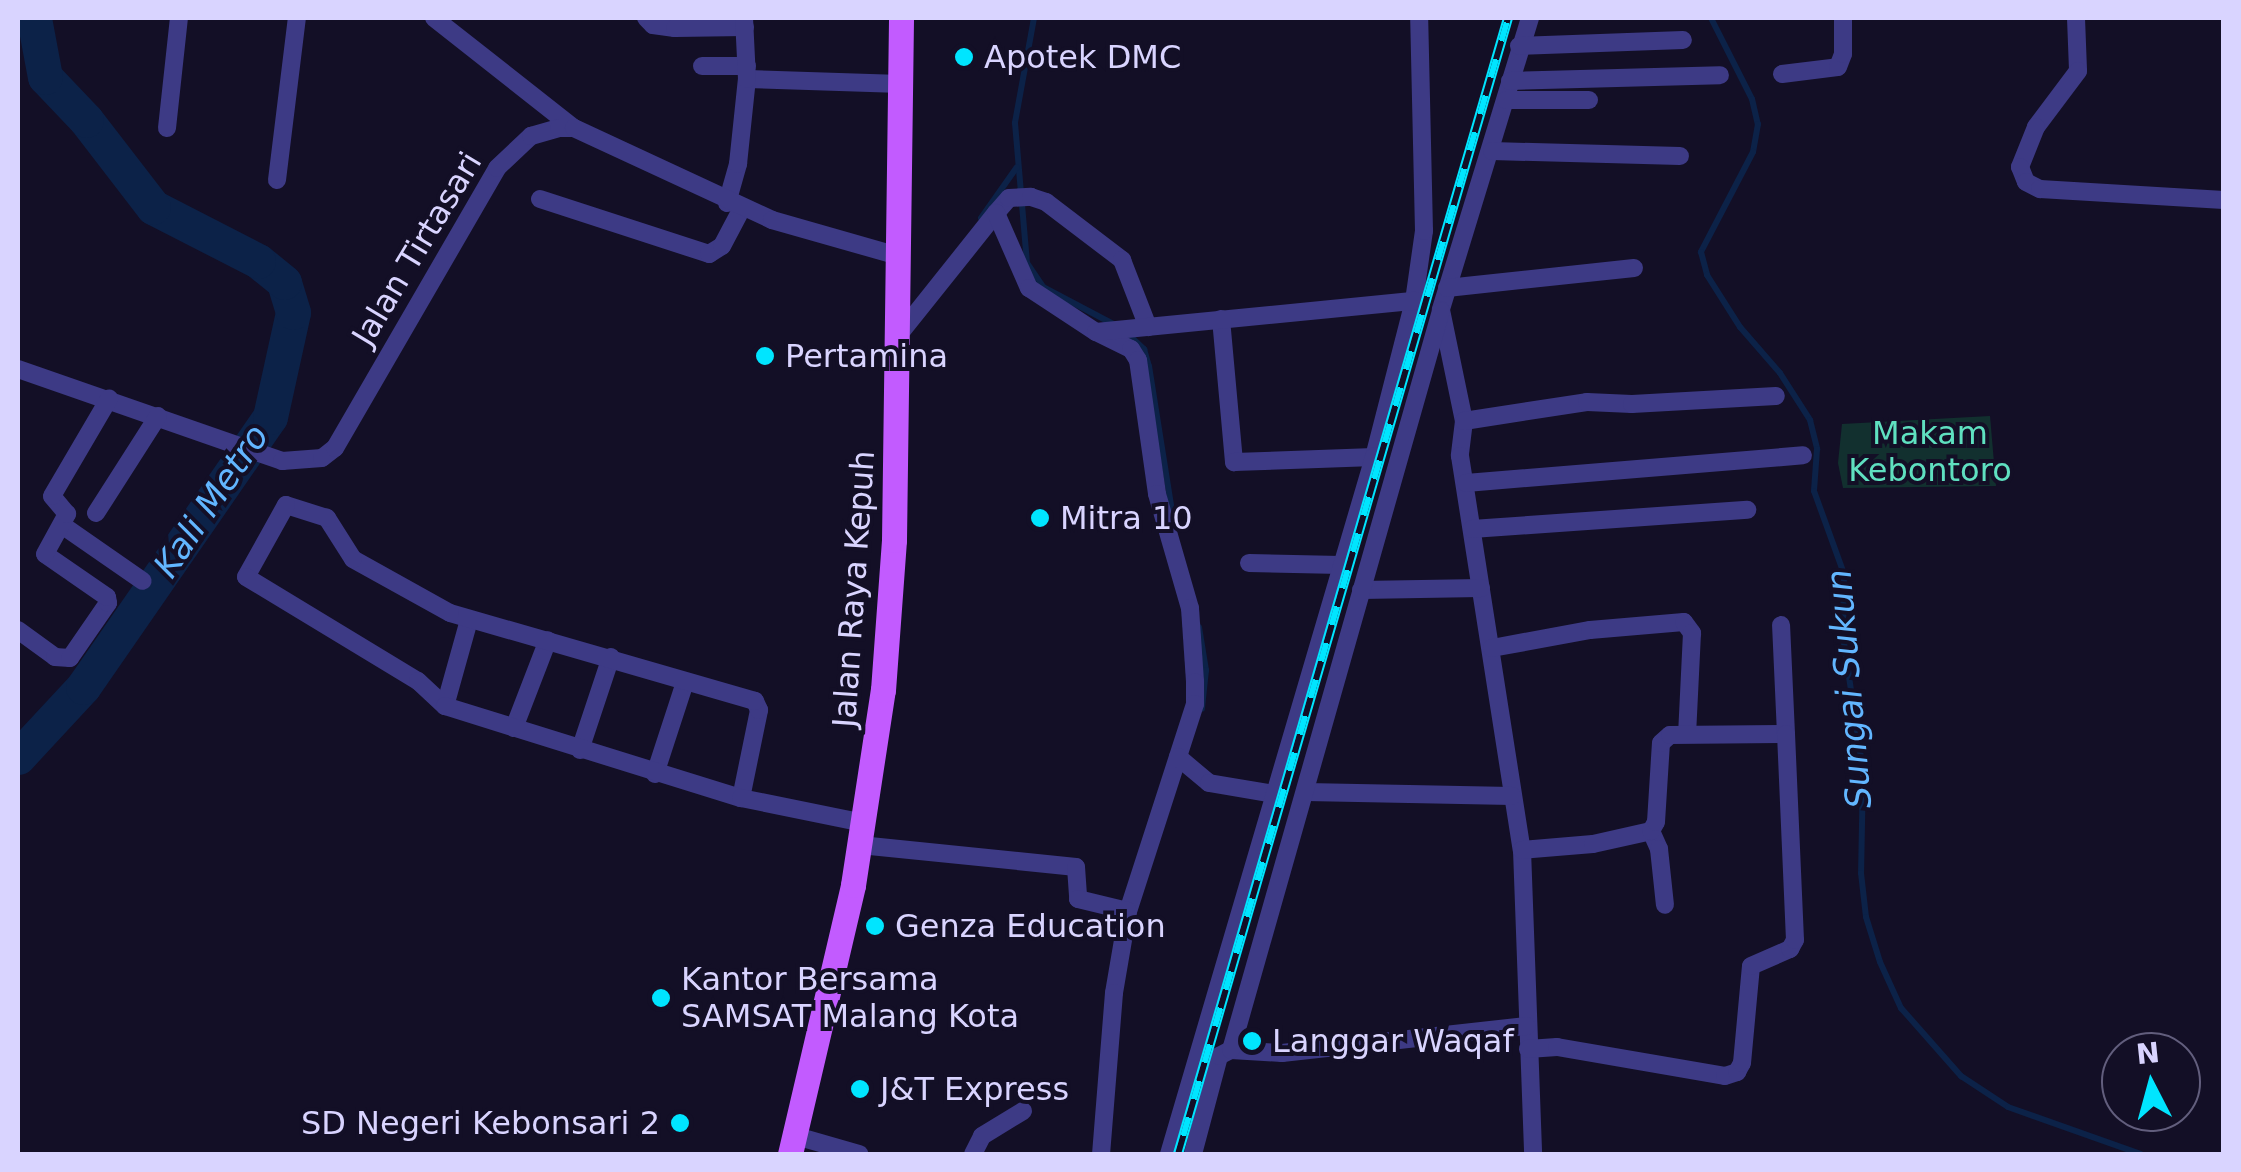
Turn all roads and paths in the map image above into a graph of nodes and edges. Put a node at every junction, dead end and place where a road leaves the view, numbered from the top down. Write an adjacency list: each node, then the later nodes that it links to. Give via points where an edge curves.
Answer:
1 (180, 18): 20 (street)
2 (296, 18): 24 (street)
3 (434, 18): 21 (street)
4 (646, 18): 10 (street, via 675,28)
5 (902, 18): 17 (main road, Jalan Raya Kepuh)
6 (1418, 18): 32 (street, via 1426,212)
7 (1530, 18): 12 (street)
8 (1843, 18): 16 (street, via 1838,67)
9 (2076, 18): 26 (street, via 2078,71 2036,127 2020,167 2026,182 2040,189)
10 (745, 22): 14 (street)
11 (1683, 40): 12 (street)
12 (1519, 46): 18 (street)
13 (702, 66): 14 (street)
14 (747, 72): 17 (street); 27 (street)
15 (1720, 74): 18 (street)
16 (1782, 74)
17 (901, 84): 29 (main road, Jalan Raya Kepuh)
18 (1508, 91): 19 (street); 22 (street)
19 (1589, 100)
20 (167, 128)
21 (574, 128): 27 (street); 41 (street, Jalan Tirtasari, via 546,131 514,148 478,198 335,448 322,458 282,461)
22 (1492, 151): 23 (street); 31 (street)
23 (1680, 156)
24 (277, 180)
25 (540, 199): 27 (street, via 709,254 722,246)
26 (2224, 200)
27 (735, 205): 29 (street)
28 (996, 213): 35 (street, via 1022,197 1046,202 1122,260); 36 (street, via 1029,288); 37 (street)
29 (898, 256): 37 (main road, Jalan Raya Kepuh)
30 (1634, 268): 31 (street)
31 (1447, 288): 33 (street)
32 (1414, 301): 34 (street); 44 (street)
33 (1441, 310): 42 (street); 54 (street)
34 (1222, 318): 35 (street); 44 (street, via 1234,462)
35 (1143, 327): 36 (street)
36 (1096, 332): 67 (street, via 1131,349 1138,360 1158,494 1190,608 1195,704)
37 (897, 337): 74 (main road, Jalan Raya Kepuh, via 890,613)
38 (18, 370): 40 (street, Jalan Tirtasari)
39 (1776, 396): 42 (street, via 1588,402)
40 (109, 399): 41 (street, Jalan Tirtasari); 48 (street, via 52,496 67,514)
41 (158, 416): 47 (street)
42 (1464, 421): 45 (street, via 1460,456)
43 (1802, 454): 45 (street)
44 (1374, 457): 51 (street)
45 (1466, 483): 49 (street)
46 (1747, 510): 49 (street)
47 (96, 513)
48 (62, 525): 52 (street); 57 (street, via 45,554 108,603 70,658 55,657)
49 (1472, 529): 53 (street)
50 (1249, 562): 51 (street)
51 (1342, 565): 70 (street)
52 (143, 581)
53 (1481, 588): 54 (street); 59 (street)
54 (1362, 590): 69 (street)
55 (469, 620): 58 (street); 62 (street); 62 (street, via 353,559 327,518 286,504 246,577 418,682)
56 (1781, 625): 65 (street)
57 (18, 630)
58 (548, 640): 60 (street); 63 (street)
59 (1492, 648): 64 (street, via 1684,622 1692,633); 71 (street)
60 (611, 657): 61 (street); 66 (street)
61 (685, 682): 68 (street); 72 (street, via 759,706)
62 (445, 706): 63 (street)
63 (514, 728): 66 (street)
64 (1688, 734): 65 (street); 73 (street, via 1662,743)
65 (1786, 734): 80 (street, via 1795,940 1790,949 1751,966 1737,1072 1725,1076 1557,1047)
66 (580, 750): 68 (street)
67 (1182, 761): 70 (street, via 1209,783); 77 (street)
68 (654, 774): 72 (street)
69 (1306, 792): 71 (street); 79 (street)
70 (1274, 794): 86 (street)
71 (1512, 796): 75 (street)
72 (741, 798): 74 (street)
73 (1651, 831): 75 (street); 76 (street)
74 (862, 834): 77 (street, via 1076,866 1078,900); 82 (main road, Jalan Raya Kepuh)
75 (1522, 850): 78 (street)
76 (1665, 905)
77 (1128, 911): 85 (street, via 1114,993)
78 (1527, 1026): 79 (street, via 1282,1052); 80 (street)
79 (1231, 1050): 87 (street, via 1220,1056)
80 (1528, 1050): 88 (street)
81 (1023, 1110): 84 (street, via 982,1136)
82 (793, 1145): 83 (street)
83 (859, 1154)
84 (973, 1154)
85 (1102, 1154)
86 (1169, 1154)
87 (1192, 1154)
88 (1533, 1154)

